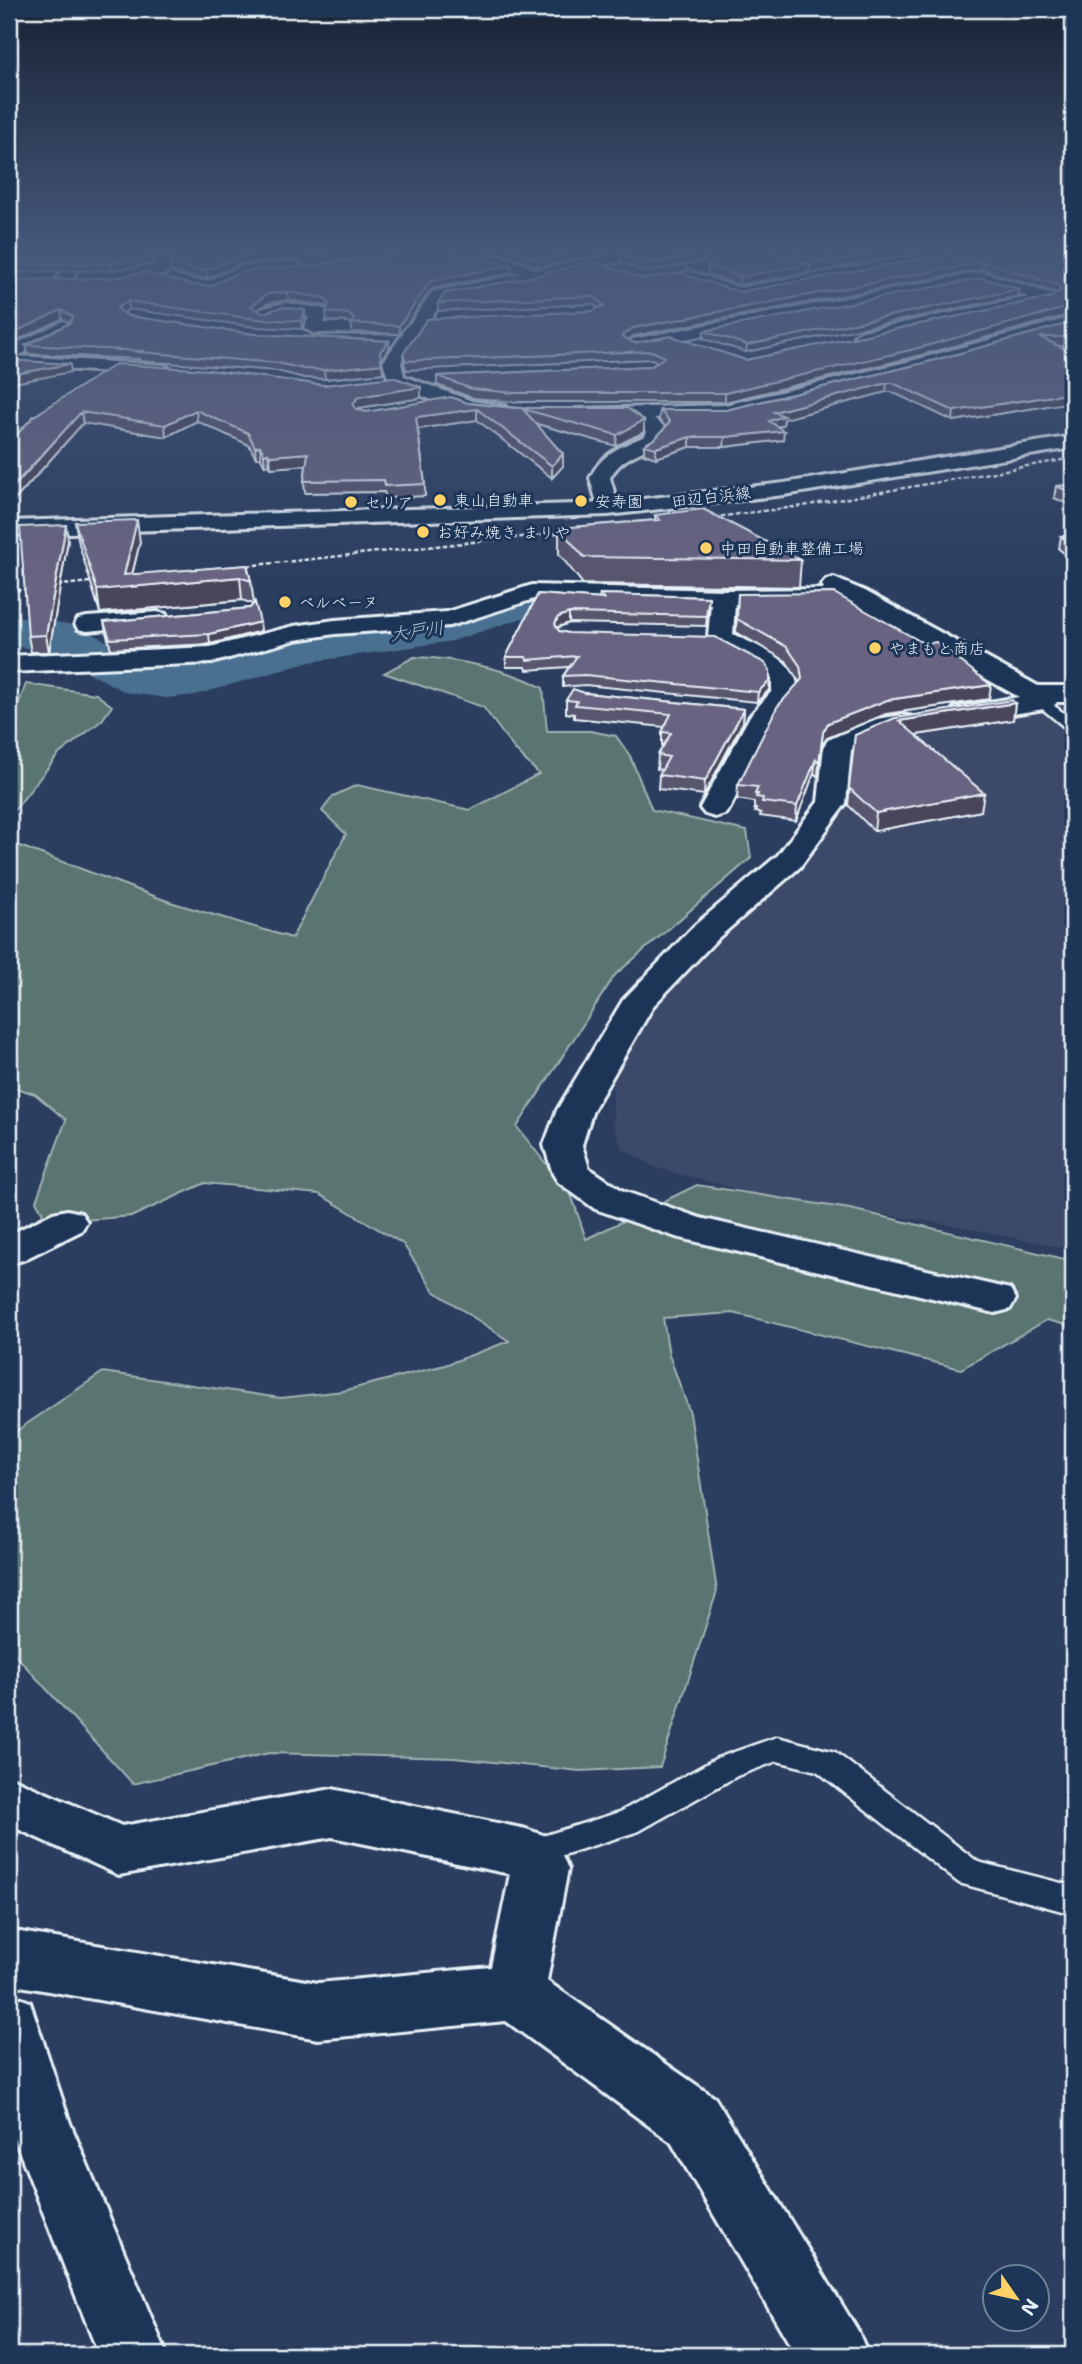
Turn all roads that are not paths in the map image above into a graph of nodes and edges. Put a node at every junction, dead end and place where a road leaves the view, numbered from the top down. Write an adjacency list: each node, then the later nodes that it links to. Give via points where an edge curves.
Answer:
1 (76, 358): 6 (street)
2 (152, 358): 7 (street)
3 (395, 358): 10 (street)
4 (942, 358): 16 (street, via 725,411)
5 (9, 360): 6 (street)
6 (67, 364): 7 (street)
7 (136, 368): 8 (street)
8 (186, 371)
9 (448, 377): 10 (street)
10 (397, 379): 11 (street); 12 (street)
11 (373, 382)
12 (453, 401): 13 (street); 14 (street)
13 (416, 407)
14 (514, 411)
15 (567, 413): 16 (street)
16 (635, 413): 19 (street, via 658,430 652,440 606,466 600,478)
17 (1073, 442): 18 (street, 田辺白浜線)
18 (688, 500): 19 (street, 田辺白浜線); 20 (street)
19 (608, 509): 21 (street, 田辺白浜線)
20 (709, 523)
21 (9, 528)
22 (807, 572): 23 (street)
23 (856, 596): 24 (street); 32 (street)
24 (724, 600): 27 (street, via 532,592 450,619); 29 (street)
25 (326, 603): 27 (street)
26 (88, 624): 30 (street, via 184,623)
27 (335, 627): 30 (street)
28 (693, 636): 29 (street)
29 (720, 637): 34 (street, via 775,666 785,679 785,694)
30 (190, 657): 31 (street)
31 (9, 664)
32 (1050, 696): 35 (lane); 39 (street, via 886,725 838,746 832,803 789,861 706,932 640,1000 575,1110 563,1145 572,1174 609,1200 690,1228)
33 (738, 711): 34 (street)
34 (765, 713): 36 (street)
35 (1073, 727)
36 (715, 808)
37 (67, 1222): 38 (street)
38 (9, 1251)
39 (995, 1299)
40 (9, 1800): 41 (street, via 119,1851 332,1813)
41 (526, 1853): 42 (lane, via 628,1822 727,1767 777,1749 825,1760 970,1873); 44 (street, via 540,1869)
42 (1073, 1900)
43 (9, 1957): 44 (street, via 318,2011)
44 (515, 1993): 47 (street, via 693,2120)
45 (9, 2022): 46 (street, via 40,2123)
46 (133, 2355)
47 (834, 2355)

